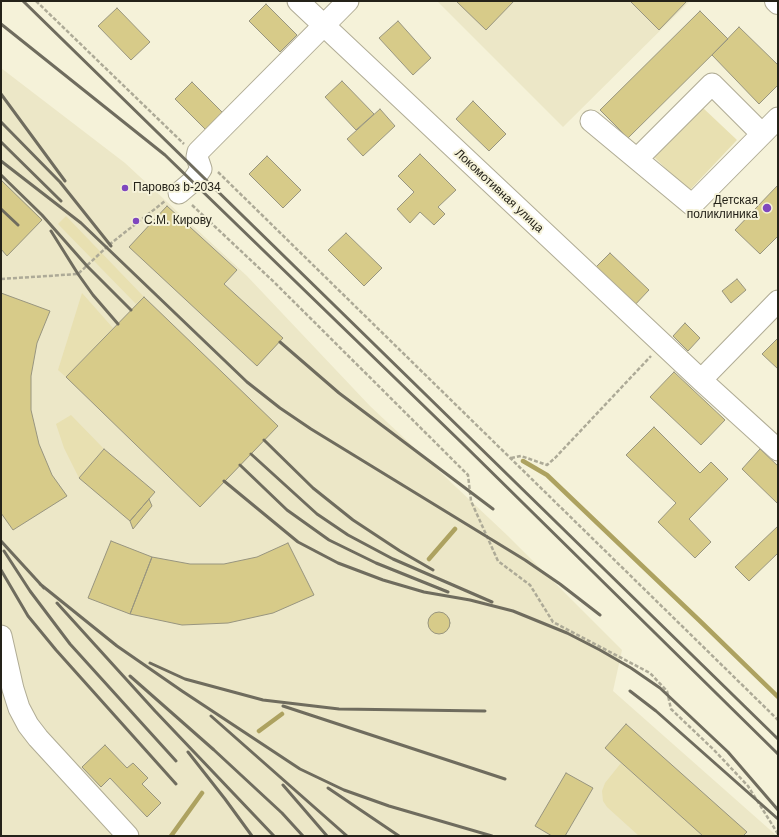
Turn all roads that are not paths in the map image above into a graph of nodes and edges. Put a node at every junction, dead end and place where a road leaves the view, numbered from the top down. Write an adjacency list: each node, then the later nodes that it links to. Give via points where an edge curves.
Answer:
1 (298, 1): 3 (street, Локомотивная улица)
2 (348, 1): 3 (street)
3 (323, 26): 8 (street, via 198,154 200,169 192,182); 10 (street, Локомотивная улица)
4 (778, 118): 6 (street)
5 (591, 121): 7 (street)
6 (762, 134): 7 (street, via 692,205); 7 (street, via 712,84)
7 (637, 159)
8 (179, 193)
9 (778, 300): 10 (street)
10 (701, 380): 11 (street, Локомотивная улица)
11 (778, 450)
12 (1, 636): 13 (street, via 16,699 28,724)
13 (128, 836)

